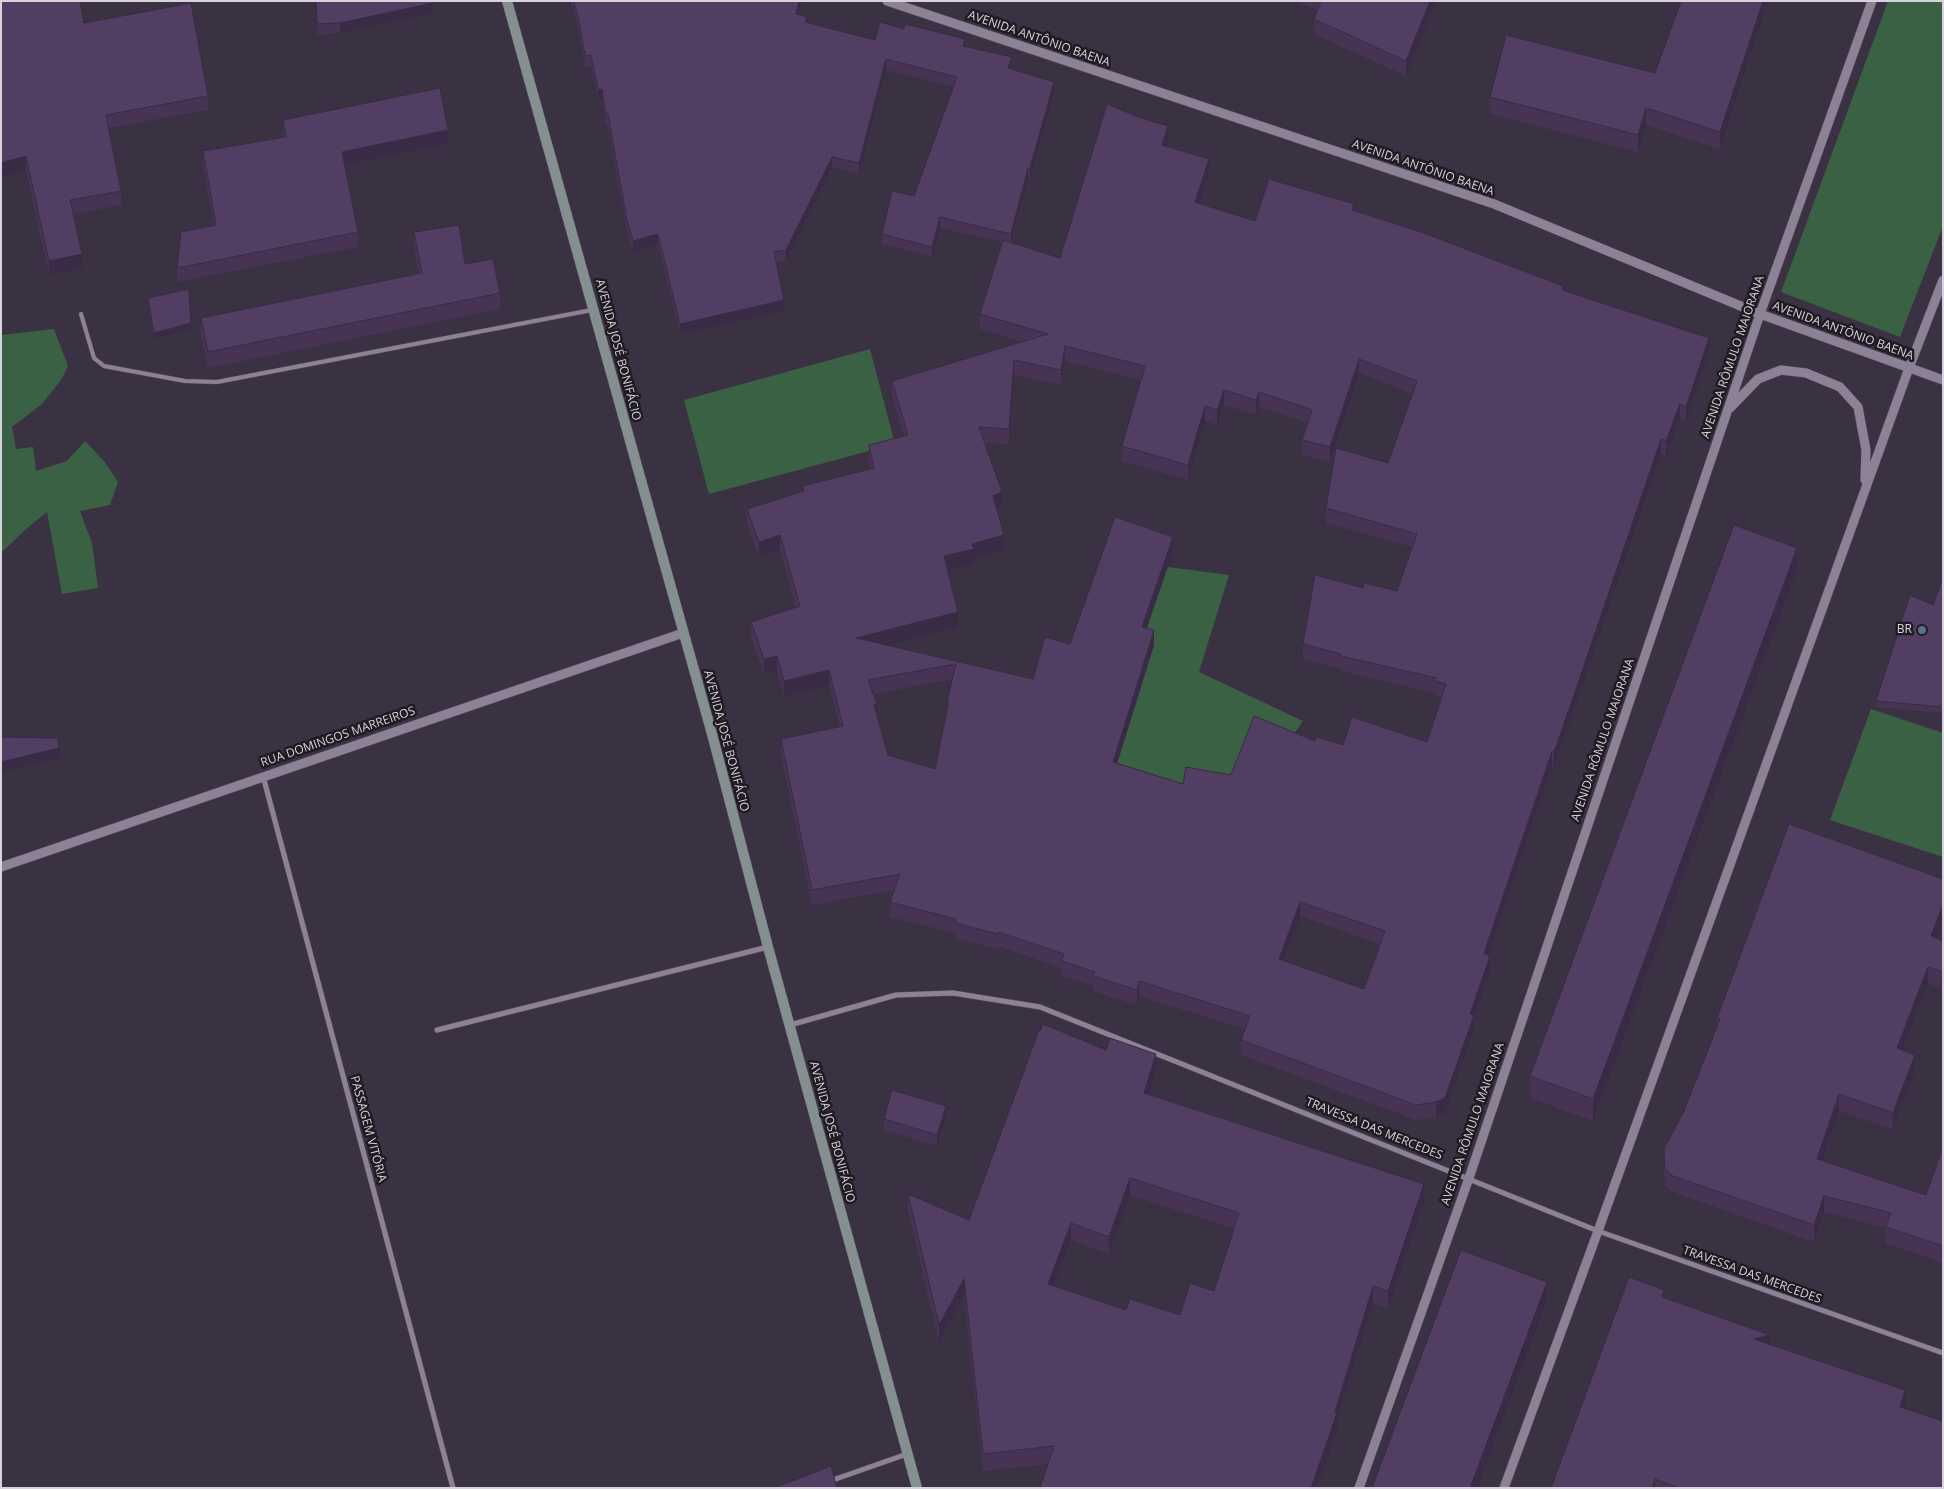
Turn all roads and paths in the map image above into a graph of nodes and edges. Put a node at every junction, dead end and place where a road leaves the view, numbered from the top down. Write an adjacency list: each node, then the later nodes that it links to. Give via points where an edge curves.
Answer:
1 (507, 1): 5 (main road, AVENIDA JOSÉ BONIFÁCIO)
2 (887, 1): 7 (street, AVENIDA ANTÔNIO BAENA, via 1494,204)
3 (1872, 1): 7 (street, AVENIDA RÔMULO MAIORANA)
4 (1943, 280): 8 (street)
5 (594, 310): 6 (lane, via 217,382 186,381 104,366 94,358); 12 (main road, AVENIDA JOSÉ BONIFÁCIO)
6 (81, 314)
7 (1760, 314): 8 (street, AVENIDA ANTÔNIO BAENA); 10 (street, AVENIDA RÔMULO MAIORANA)
8 (1909, 368): 9 (street, AVENIDA ANTÔNIO BAENA); 11 (street)
9 (1943, 380)
10 (1727, 412): 11 (street, via 1758,379 1781,370 1806,373 1840,387 1858,407 1866,450); 18 (street, AVENIDA RÔMULO MAIORANA)
11 (1864, 490): 19 (street)
12 (683, 633): 13 (street, RUA DOMINGOS MARREIROS); 15 (main road, AVENIDA JOSÉ BONIFÁCIO)
13 (263, 776): 14 (street, RUA DOMINGOS MARREIROS); 23 (street, PASSAGEM VITÓRIA)
14 (1, 867)
15 (768, 947): 16 (main road, AVENIDA JOSÉ BONIFÁCIO); 17 (street)
16 (789, 1026): 18 (street, TRAVESSA DAS MERCEDES, via 896,995 953,993 1040,1007); 21 (main road, AVENIDA JOSÉ BONIFÁCIO)
17 (437, 1030)
18 (1469, 1178): 19 (street, TRAVESSA DAS MERCEDES); 25 (street, AVENIDA RÔMULO MAIORANA)
19 (1598, 1231): 20 (street, TRAVESSA DAS MERCEDES); 26 (street)
20 (1943, 1353)
21 (908, 1454): 22 (street); 24 (main road, AVENIDA JOSÉ BONIFÁCIO)
22 (821, 1485)
23 (453, 1488)
24 (917, 1488)
25 (1359, 1488)
26 (1504, 1488)

